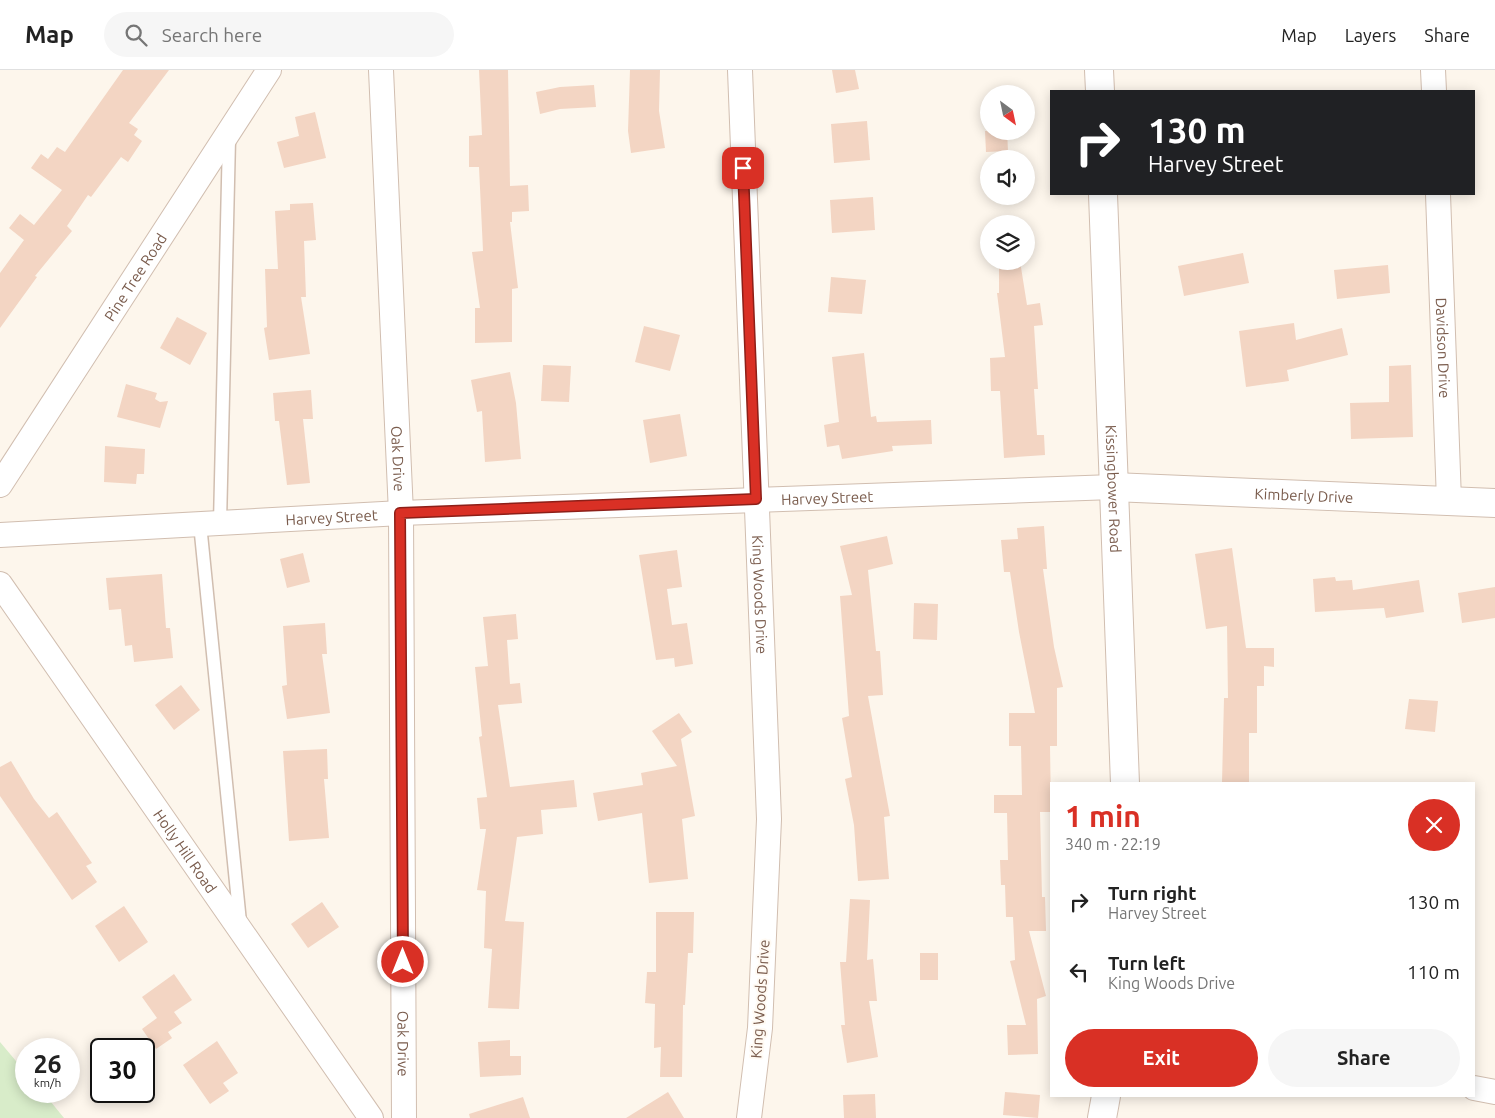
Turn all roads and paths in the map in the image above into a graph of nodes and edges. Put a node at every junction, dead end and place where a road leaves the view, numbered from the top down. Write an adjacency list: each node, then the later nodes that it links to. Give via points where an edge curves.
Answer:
1 (269, 70): 8 (street, Pine Tree Road)
2 (381, 70): 16 (street, Oak Drive)
3 (740, 70): 13 (street, King Woods Drive)
4 (1099, 70): 6 (street)
5 (1433, 70): 7 (street)
6 (1100, 90)
7 (1434, 90)
8 (229, 132): 11 (street, Pine Tree Road); 17 (lane)
9 (1103, 195): 12 (street, Kissingbower Road)
10 (1438, 195): 14 (street, Davidson Drive)
11 (0, 485)
12 (1113, 487): 13 (street, Harvey Street); 14 (street, Kimberly Drive); 20 (street, Kissingbower Road)
13 (756, 499): 16 (street, Harvey Street); 27 (street, King Woods Drive, via 769,819 760,1028)
14 (1449, 501): 15 (street, Kimberly Drive)
15 (1495, 503)
16 (400, 513): 17 (street, Harvey Street); 26 (street, Oak Drive)
17 (210, 523): 18 (street, Harvey Street); 21 (lane)
18 (0, 535)
19 (0, 584): 21 (street, Holly Hill Road)
20 (1125, 782)
21 (242, 934): 25 (street, Holly Hill Road)
22 (1475, 1088): 23 (street)
23 (1495, 1092)
24 (1106, 1097): 28 (street)
25 (371, 1118)
26 (404, 1118)
27 (749, 1118)
28 (1102, 1118)

